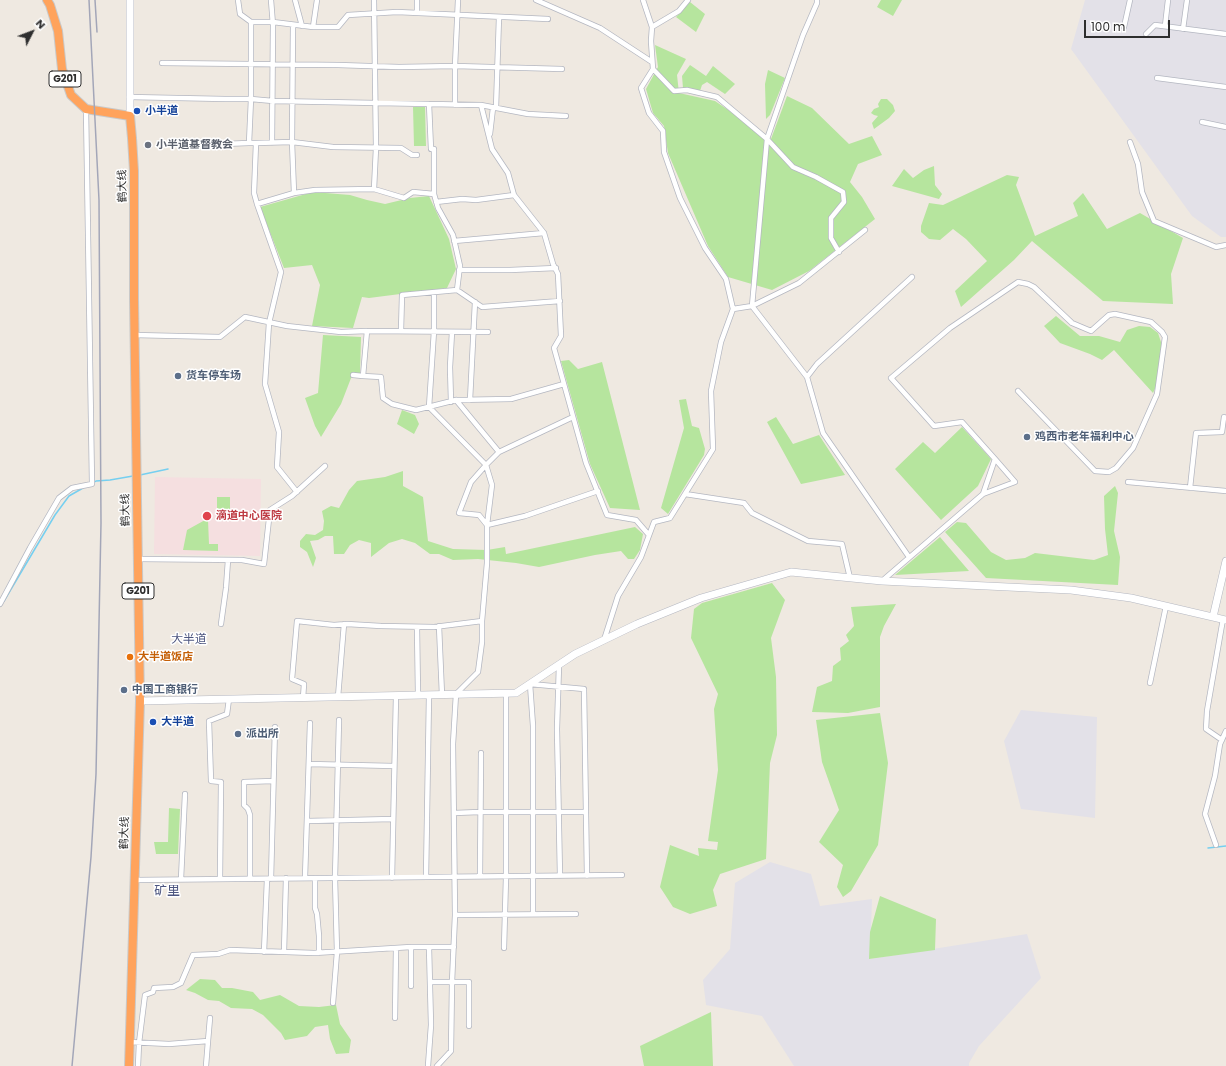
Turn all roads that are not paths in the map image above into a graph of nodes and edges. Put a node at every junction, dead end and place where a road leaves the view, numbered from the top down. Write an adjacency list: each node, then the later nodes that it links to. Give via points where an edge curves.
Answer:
1 (47, 0): 54 (highway, G201, via 58,31 62,68 71,95)
2 (130, 0): 45 (street)
3 (238, 0): 22 (street, via 240,14)
4 (271, 0): 23 (street)
5 (295, 0): 25 (street)
6 (317, 0): 27 (street)
7 (374, 0): 18 (street)
8 (417, 0): 17 (street)
9 (458, 0): 19 (street)
10 (536, 0): 34 (street, via 600,28)
11 (643, 0): 28 (street)
12 (688, 0): 28 (street, via 679,11)
13 (1130, 0): 29 (street)
14 (1168, 0): 26 (street)
15 (1187, 0): 30 (street)
16 (818, 1): 62 (street, via 803,35)
17 (417, 13): 18 (street); 19 (street)
18 (374, 14): 27 (street, via 348,15 338,27); 38 (street)
19 (458, 15): 20 (street); 39 (street)
20 (499, 17): 21 (street); 40 (street)
21 (548, 19)
22 (251, 22): 23 (street); 35 (street)
23 (273, 22): 24 (street); 36 (street)
24 (293, 26): 25 (street); 37 (street)
25 (302, 26): 27 (street)
26 (1165, 26): 30 (street); 31 (street, via 1155,25)
27 (313, 27)
28 (652, 27): 34 (street)
29 (1124, 27)
30 (1183, 29): 32 (street)
31 (1146, 34)
32 (1226, 34)
33 (162, 62): 35 (street)
34 (652, 62): 42 (street)
35 (250, 64): 36 (street); 46 (street)
36 (273, 64): 37 (street); 47 (street)
37 (292, 64): 38 (street); 48 (street)
38 (374, 65): 39 (street); 49 (street)
39 (455, 66): 40 (street); 51 (street)
40 (498, 67): 41 (street); 53 (street)
41 (562, 69)
42 (653, 69): 62 (street, via 674,91 687,90 716,97); 90 (street, via 641,88 649,113 662,131 664,152 680,198 705,248 726,279)
43 (1157, 78): 44 (street)
44 (1226, 87)
45 (130, 97): 46 (street); 56 (street)
46 (251, 99): 47 (street); 65 (street)
47 (273, 100): 48 (street); 67 (street)
48 (292, 101): 49 (street); 63 (street)
49 (375, 103): 50 (street); 69 (street)
50 (429, 104): 51 (street); 73 (street, via 431,149 434,149)
51 (456, 105): 52 (street)
52 (481, 106): 53 (street); 61 (street)
53 (495, 108): 57 (street, via 528,114); 61 (street)
54 (86, 109): 55 (highway); 128 (street, via 92,484 72,488 59,498)
55 (110, 113): 56 (highway); 60 (highway, via 121,119)
56 (130, 116): 60 (highway, 鹤大线 / G201)
57 (566, 116)
58 (1202, 122): 59 (street)
59 (1226, 127)
60 (132, 138): 98 (highway, 鹤大线 / G201)
61 (490, 138): 74 (street, via 492,149 508,173)
62 (767, 139): 81 (street, via 793,167 842,192 844,202 831,218 831,238); 89 (street)
63 (292, 142): 67 (street); 69 (street, via 333,147); 72 (street)
64 (1130, 142): 80 (street, via 1138,164 1142,192 1154,221 1216,248)
65 (249, 143): 66 (street); 68 (street)
66 (256, 143): 67 (street); 76 (street, via 254,193)
67 (272, 143)
68 (223, 144)
69 (376, 148): 70 (street, via 401,148 412,155); 71 (street)
70 (417, 155)
71 (374, 189): 72 (street); 73 (street, via 404,198 413,192)
72 (294, 193): 76 (street)
73 (434, 194): 75 (street)
74 (514, 195): 75 (street); 78 (street)
75 (436, 202): 79 (street)
76 (257, 204): 91 (street, via 281,272)
77 (865, 230): 81 (street)
78 (544, 233): 79 (street); 82 (street)
79 (454, 241): 83 (street)
80 (1226, 245)
81 (839, 252): 89 (street, via 799,283)
82 (556, 268): 83 (street); 87 (street)
83 (459, 270): 85 (street)
84 (912, 277): 101 (street, via 817,364)
85 (456, 290): 86 (street); 88 (street)
86 (434, 293): 93 (street, via 402,295); 94 (street)
87 (560, 301): 88 (street, via 482,307); 102 (street, via 561,336 554,348)
88 (475, 302): 96 (street)
89 (752, 306): 90 (street); 101 (street)
90 (733, 308): 118 (street, via 721,342 710,391 713,449)
91 (269, 322): 92 (street, via 341,332); 98 (street, via 245,317 220,337); 117 (street, via 265,384 279,432 277,467)
92 (367, 331): 93 (street); 100 (street)
93 (401, 331): 94 (street)
94 (434, 331): 95 (street); 106 (street)
95 (452, 332): 96 (street); 105 (street, via 450,367)
96 (473, 332): 97 (street); 104 (street)
97 (488, 332)
98 (134, 335): 123 (highway, 鹤大线 / G201)
99 (353, 375): 100 (street)
100 (363, 376): 106 (street, via 381,377 383,398 392,404 416,410)
101 (807, 377): 122 (street, via 824,433)
102 (564, 384): 104 (street, via 511,400); 107 (street)
103 (1018, 390): 110 (street, via 1095,471 1109,472 1116,468 1133,448 1157,394 1165,337 1151,322 1115,314 1109,315 1091,331 1072,323 1034,287 1018,282 950,328 891,378 934,426 962,422)
104 (470, 400): 105 (street)
105 (453, 401): 106 (street); 109 (street)
106 (429, 407): 111 (street)
107 (573, 417): 109 (street); 115 (street, via 586,463)
108 (1226, 418): 114 (street, via 1224,417 1222,432 1196,433)
109 (499, 452): 111 (street)
110 (995, 459): 119 (street); 119 (street, via 1015,482)
111 (486, 465): 120 (street, via 492,485); 120 (street, via 471,482 459,513 479,514)
112 (325, 466): 117 (street)
113 (1128, 482): 114 (street)
114 (1190, 488): 116 (street)
115 (598, 491): 120 (street, via 525,516); 121 (street, via 607,515 636,520)
116 (1226, 491)
117 (297, 492): 124 (street, via 270,510 264,564)
118 (685, 494): 121 (street, via 670,518 654,522); 126 (street, via 744,503 752,513 808,541 842,544)
119 (983, 494): 122 (street)
120 (487, 525): 131 (street)
121 (649, 535): 137 (street, via 641,557 618,596)
122 (909, 557): 127 (street)
123 (138, 559): 124 (street); 151 (highway, 鹤大线 / G201)
124 (228, 560): 133 (street)
125 (1226, 565): 130 (street)
126 (850, 578): 127 (street); 137 (street, via 791,572 701,598)
127 (882, 581): 129 (street, via 1071,590 1131,598)
128 (0, 604)
129 (1166, 606): 130 (street); 139 (street)
130 (1213, 617): 132 (street)
131 (482, 620): 135 (street); 143 (street, via 478,672)
132 (1225, 620): 156 (street, via 1207,711 1206,729)
133 (221, 624)
134 (344, 624): 136 (street); 148 (street); 149 (street, via 296,621 292,679 304,684)
135 (439, 626): 136 (street); 146 (street)
136 (417, 627): 144 (street)
137 (604, 640): 138 (street)
138 (559, 665): 140 (street); 141 (street)
139 (1150, 683)
140 (530, 684): 141 (street); 142 (street, via 516,693); 165 (street, via 533,726)
141 (558, 686): 166 (street); 167 (street, via 584,689)
142 (506, 693): 143 (street); 164 (street)
143 (456, 694): 146 (street); 168 (street, via 453,744)
144 (418, 695): 145 (street); 147 (street)
145 (429, 695): 146 (street); 179 (street)
146 (442, 695)
147 (396, 696): 148 (street); 160 (street)
148 (338, 697): 149 (street)
149 (303, 698): 150 (street)
150 (229, 699): 151 (street); 187 (street, via 227,714 209,721 210,781 220,782)
151 (140, 701): 190 (highway, 鹤大线 / G201)
152 (339, 720): 159 (street)
153 (310, 723): 158 (street)
154 (275, 727): 161 (street)
155 (1226, 731): 156 (street)
156 (1222, 740): 172 (street, via 1205,814)
157 (481, 753): 163 (street)
158 (309, 764): 159 (street); 171 (street)
159 (338, 765): 160 (street); 170 (street)
160 (394, 766): 169 (street)
161 (273, 781): 188 (street, via 244,782 244,805 250,815); 189 (street)
162 (185, 794): 186 (street)
163 (480, 812): 164 (street); 168 (street); 173 (street)
164 (506, 812): 165 (street); 174 (street)
165 (533, 812): 166 (street); 175 (street)
166 (559, 812): 167 (street); 176 (street)
167 (586, 812): 177 (street)
168 (454, 813): 180 (street)
169 (394, 819): 170 (street); 185 (street)
170 (336, 820): 171 (street); 184 (street)
171 (307, 821): 182 (street)
172 (1216, 845)
173 (480, 876): 174 (street); 180 (street)
174 (506, 876): 175 (street); 191 (street)
175 (533, 876): 176 (street); 192 (street)
176 (560, 876): 177 (street)
177 (587, 876): 178 (street)
178 (622, 876)
179 (426, 877): 180 (street); 185 (street)
180 (454, 877): 194 (street)
181 (286, 878): 182 (street); 189 (street); 201 (street)
182 (305, 878): 183 (street)
183 (315, 878): 184 (street); 203 (street)
184 (335, 878): 185 (street); 202 (street)
185 (392, 878)
186 (181, 879): 187 (street); 190 (street)
187 (220, 879): 188 (street)
188 (250, 879): 189 (street)
189 (269, 879): 200 (street)
190 (135, 880): 212 (highway, 鹤大线 / G201)
191 (505, 914): 192 (street); 194 (street); 199 (street)
192 (533, 914): 193 (street)
193 (576, 914)
194 (455, 915): 197 (street)
195 (411, 947): 196 (street); 198 (street); 206 (street)
196 (429, 947): 197 (street); 204 (street)
197 (454, 947): 205 (street)
198 (396, 948): 202 (street); 209 (street)
199 (504, 948)
200 (264, 952): 201 (street); 213 (street, via 230,950 218,954 194,955 181,983 173,987 154,988 153,992 145,995)
201 (284, 952): 203 (street)
202 (337, 952): 203 (street); 207 (street)
203 (319, 953)
204 (430, 982): 205 (street); 217 (street, via 431,1025)
205 (452, 982): 210 (street, via 469,982); 218 (street, via 451,1051)
206 (411, 986)
207 (333, 1003)
208 (210, 1018): 211 (street)
209 (395, 1018)
210 (469, 1026)
211 (208, 1041): 213 (street); 216 (street)
212 (130, 1042): 213 (street); 214 (highway, 鹤大线 / G201)
213 (139, 1043): 215 (street)
214 (129, 1066)
215 (138, 1066)
216 (206, 1066)
217 (428, 1066)
218 (437, 1066)

